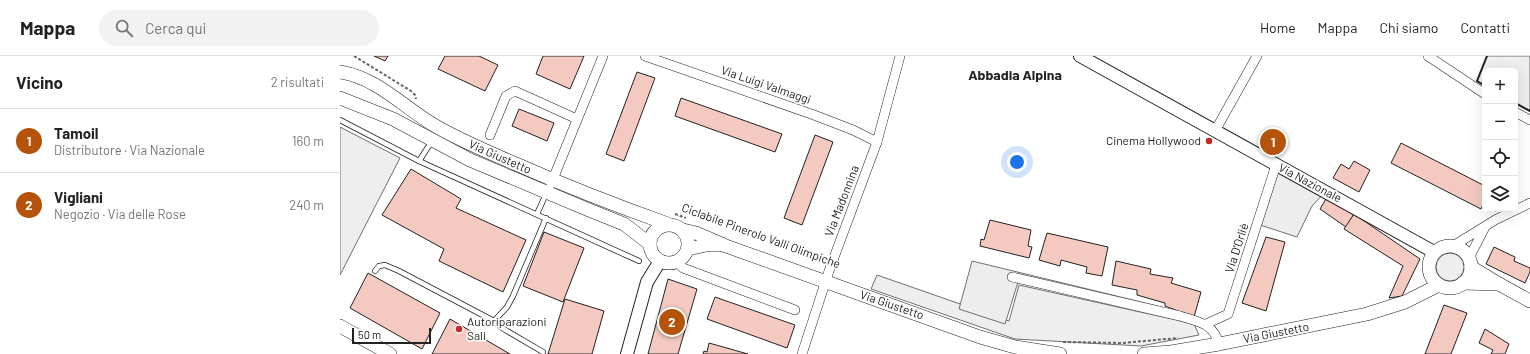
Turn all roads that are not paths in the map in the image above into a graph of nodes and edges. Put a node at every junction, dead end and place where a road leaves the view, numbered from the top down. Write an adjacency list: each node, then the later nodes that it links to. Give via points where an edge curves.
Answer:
1 (603, 56): 11 (street)
2 (645, 56): 18 (street, Via Luigi Valmaggi, via 814,115)
3 (900, 56): 18 (street, Via Madonnina)
4 (1080, 56): 15 (street, Via Nazionale)
5 (1257, 56): 15 (street)
6 (1428, 56): 8 (street)
7 (340, 72): 14 (main road, Via Giustetto, via 355,75 380,87)
8 (1482, 92)
9 (340, 98): 17 (main road, Via Giustetto, via 393,119)
10 (1518, 114): 13 (street)
11 (577, 119): 16 (street, via 515,91 506,96); 21 (street)
12 (340, 120): 19 (lane)
13 (1530, 120)
14 (439, 128): 17 (main road); 21 (main road, Via Giustetto)
15 (1215, 131): 20 (street, Via Nazionale)
16 (490, 135)
17 (432, 141): 19 (lane); 22 (main road, Via Giustetto)
18 (877, 142): 41 (street, Via Madonnina)
19 (419, 161): 24 (lane)
20 (1276, 165): 33 (street, Via Nazionale); 49 (street, Via D'Orliè, via 1228,314)
21 (553, 180): 22 (street); 26 (main road, Via Giustetto, via 595,198)
22 (546, 192): 24 (lane); 29 (main road, Via Giustetto, via 624,224)
23 (1530, 203): 28 (street)
24 (537, 214): 25 (lane)
25 (546, 218): 34 (lane); 48 (lane, via 513,296)
26 (672, 219): 27 (main road, via 674,225); 29 (main road, via 653,233)
27 (686, 225): 30 (main road, Via Giustetto, via 696,233); 32 (main road)
28 (1486, 226): 31 (street); 37 (street)
29 (650, 244): 35 (main road, via 651,251)
30 (726, 246): 32 (main road, Via Giustetto, via 706,245); 41 (main road, Via Giustetto)
31 (1453, 246): 33 (main road, via 1446,246); 37 (main road, via 1466,252)
32 (688, 249): 36 (main road)
33 (1434, 252): 39 (main road, via 1430,260)
34 (639, 261)
35 (660, 261): 36 (main road); 55 (street, via 647,282)
36 (677, 262): 47 (street, via 683,268)
37 (1470, 262): 42 (main road, via 1470,273); 43 (main road)
38 (375, 271): 48 (lane, via 379,266 385,265 400,271)
39 (1430, 275): 44 (main road); 46 (main road, Via Giustetto, via 1420,289)
40 (1012, 277): 49 (street)
41 (826, 282): 52 (main road, Via Giustetto, via 1015,347); 56 (street, Via Madonnina)
42 (1463, 283): 43 (main road); 44 (main road, via 1451,288)
43 (1499, 284): 45 (main road)
44 (1439, 285): 46 (main road, Via Giustetto)
45 (1530, 301)
46 (1405, 302): 51 (main road, Via Giustetto, via 1367,314)
47 (795, 310)
48 (494, 321): 53 (lane)
49 (1206, 324): 51 (street, via 1216,334)
50 (340, 326): 54 (main road)
51 (1219, 344): 57 (main road, Via Giustetto)
52 (1060, 348)
53 (543, 352)
54 (390, 354)
55 (627, 354)
56 (802, 354)
57 (1144, 354)

